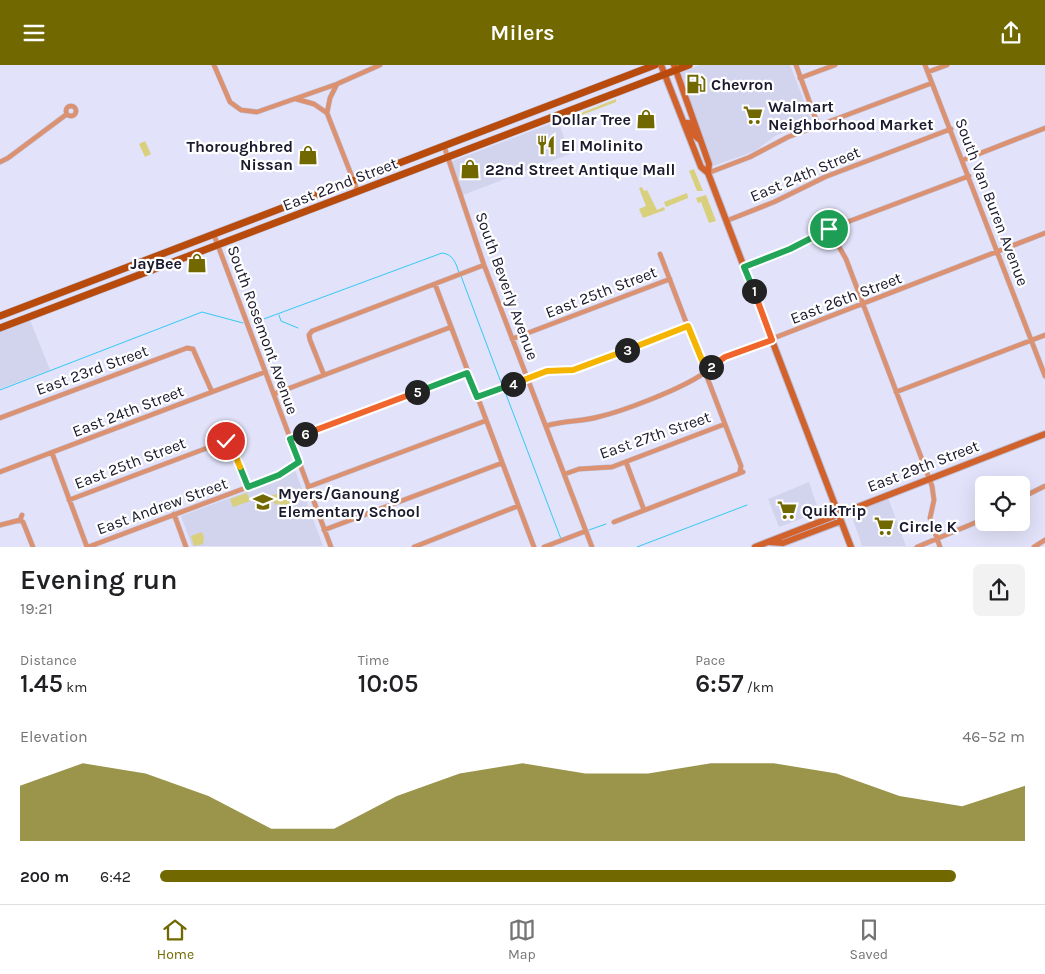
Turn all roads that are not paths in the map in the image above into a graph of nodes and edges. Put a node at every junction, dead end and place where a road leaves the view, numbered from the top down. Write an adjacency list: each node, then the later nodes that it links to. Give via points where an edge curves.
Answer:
1 (214, 65): 16 (street, via 230,102 241,110 257,112)
2 (380, 65): 15 (street)
3 (655, 65): 24 (main road, East 22nd Street)
4 (661, 65): 12 (main road)
5 (689, 65): 10 (main road, East 22nd Street)
6 (796, 65): 13 (street)
7 (835, 65): 13 (street)
8 (926, 65): 11 (street, South Van Buren Avenue)
9 (947, 65): 11 (street)
10 (675, 68): 12 (main road, East 22nd Street); 23 (main road)
11 (928, 72): 14 (street, South Van Buren Avenue)
12 (665, 75): 19 (main road); 25 (main road, East 22nd Street)
13 (800, 78): 20 (street)
14 (932, 83): 20 (street); 22 (street, South Van Buren Avenue)
15 (337, 84): 16 (street); 17 (street)
16 (295, 99): 17 (street, via 314,103)
17 (326, 113): 30 (street)
18 (67, 114): 27 (street)
19 (684, 123): 23 (main road, via 689,123); 28 (main road, via 701,167)
20 (818, 125): 28 (street)
21 (1045, 128): 26 (street)
22 (951, 129): 26 (street, South Van Buren Avenue); 32 (street, East 24th Street, via 825,177)
23 (701, 141): 28 (main road, via 709,164)
24 (444, 146): 25 (street, South Beverly Avenue); 30 (main road, East 22nd Street)
25 (446, 158): 31 (main road, East 22nd Street); 39 (street, South Beverly Avenue)
26 (963, 161): 29 (street, South Van Buren Avenue)
27 (0, 162)
28 (708, 173): 32 (main road)
29 (968, 176): 33 (street); 37 (street, South Van Buren Avenue)
30 (354, 181): 31 (street); 35 (main road, East 22nd Street)
31 (358, 192): 36 (main road, East 22nd Street)
32 (726, 221): 40 (main road)
33 (829, 229): 40 (street); 45 (street, via 844,254)
34 (1045, 233): 37 (street, East 26th Street)
35 (214, 235): 36 (street, South Rosemont Avenue); 42 (main road, East 22nd Street)
36 (218, 245): 44 (main road, East 22nd Street); 57 (street, South Rosemont Avenue)
37 (998, 252): 45 (street, East 26th Street); 53 (street, South Van Buren Avenue)
38 (660, 254): 41 (street)
39 (484, 265): 43 (street); 51 (street, South Beverly Avenue)
40 (744, 267): 52 (main road)
41 (670, 279): 47 (street); 51 (street, East 25th Street)
42 (93, 281): 44 (main road); 46 (main road, East 22nd Street)
43 (434, 284): 48 (street); 59 (street, via 309,332)
44 (96, 291): 49 (main road, East 22nd Street)
45 (863, 305): 52 (street, East 26th Street); 63 (street)
46 (0, 316)
47 (688, 326): 56 (street); 61 (street, via 573,370 547,371)
48 (451, 327): 58 (street); 59 (street)
49 (0, 328)
50 (1045, 335): 53 (street)
51 (512, 339): 61 (street, South Beverly Avenue)
52 (772, 340): 56 (street, East 26th Street, via 725,357); 88 (main road)
53 (1032, 340): 60 (street, South Van Buren Avenue); 63 (street)
54 (196, 343): 55 (street)
55 (193, 349): 62 (street); 66 (street, East 23rd Street)
56 (706, 370): 68 (street); 69 (street, East 26th Street, via 678,387 600,417 562,420)
57 (265, 372): 62 (street, East 24th Street); 64 (street, South Rosemont Avenue)
58 (467, 373): 65 (street); 72 (street)
59 (324, 375): 64 (street)
60 (1045, 376)
61 (528, 378): 65 (street); 69 (street, South Beverly Avenue)
62 (212, 392): 74 (street, East 24th Street)
63 (896, 392): 80 (street)
64 (274, 394): 72 (street, South Rosemont Avenue)
65 (477, 397): 67 (street)
66 (0, 418)
67 (485, 421): 77 (street); 83 (street)
68 (725, 424): 75 (street, East 27th Street); 87 (street, via 742,472)
69 (546, 426): 79 (street, South Beverly Avenue)
70 (1045, 434): 80 (main road, East 29th Street)
71 (231, 436): 73 (street)
72 (290, 439): 76 (street, South Rosemont Avenue)
73 (228, 442): 82 (street); 85 (street, East 25th Street)
74 (52, 453): 78 (street, East 24th Street); 85 (street)
75 (626, 461): 79 (street, East 27th Street, via 612,467 579,469); 87 (street)
76 (299, 462): 82 (street, East Andrew Street, via 279,475); 83 (street, South Rosemont Avenue)
77 (502, 463): 86 (street); 94 (street)
78 (0, 472)
79 (565, 475): 95 (street, South Beverly Avenue)
80 (929, 477): 88 (main road, East 29th Street); 96 (street, via 934,495 930,518)
81 (1045, 486): 84 (street)
82 (248, 487): 89 (street, East Andrew Street)
83 (308, 487): 94 (street, South Rosemont Avenue)
84 (1030, 494)
85 (69, 500): 100 (street)
86 (518, 506): 103 (street); 104 (street)
87 (644, 510): 91 (street)
88 (838, 513): 90 (main road); 98 (main road, East 29th Street)
89 (174, 514): 100 (street, East Andrew Street); 101 (street)
90 (841, 521): 98 (main road, via 783,543); 108 (main road)
91 (614, 522)
92 (975, 523): 96 (street)
93 (0, 525): 99 (street, via 21,517)
94 (324, 530): 102 (street, South Rosemont Avenue)
95 (586, 531): 105 (street); 106 (street, South Beverly Avenue)
96 (937, 539): 109 (street); 110 (street)
97 (1045, 540): 111 (street)
98 (767, 542): 107 (main road, East 29th Street)
99 (33, 547)
100 (87, 547)
101 (186, 547)
102 (331, 547)
103 (414, 547)
104 (534, 547)
105 (544, 547)
106 (592, 547)
107 (755, 547)
108 (851, 547)
109 (916, 547)
110 (940, 547)
111 (1034, 547)

